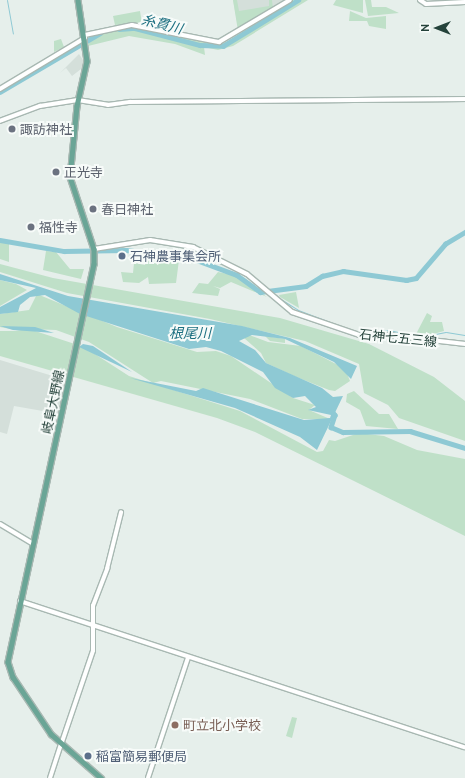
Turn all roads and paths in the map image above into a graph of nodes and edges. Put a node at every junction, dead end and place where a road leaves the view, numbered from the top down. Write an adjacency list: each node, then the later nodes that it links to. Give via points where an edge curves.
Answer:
1 (78, 0): 5 (main road, 岐阜大野線)
2 (290, 0): 5 (street, via 219,42 132,25)
3 (420, 0): 4 (main road, via 426,4)
4 (465, 2)
5 (85, 36): 6 (street); 8 (main road, 岐阜大野線, via 87,61)
6 (0, 89)
7 (465, 99): 8 (street, via 130,102 108,105)
8 (78, 100): 9 (street, via 40,106); 10 (main road, 岐阜大野線, via 70,177)
9 (0, 120)
10 (94, 251): 11 (main road, 石神七五三線, via 150,240 193,247 247,274 292,312 365,337 379,334); 14 (main road, 岐阜大野線, via 90,286)
11 (465, 344)
12 (121, 513): 16 (street, via 107,569 93,606)
13 (0, 524): 14 (main road)
14 (33, 544): 15 (main road, 岐阜大野線)
15 (20, 601): 16 (street); 18 (main road, 岐阜大野線, via 8,655 9,670 36,714)
16 (93, 625): 17 (street); 18 (street, via 93,651)
17 (188, 658): 19 (street); 22 (street)
18 (61, 745): 20 (main road); 21 (main road, 岐阜大野線)
19 (465, 748)
20 (50, 778)
21 (101, 778)
22 (148, 778)

